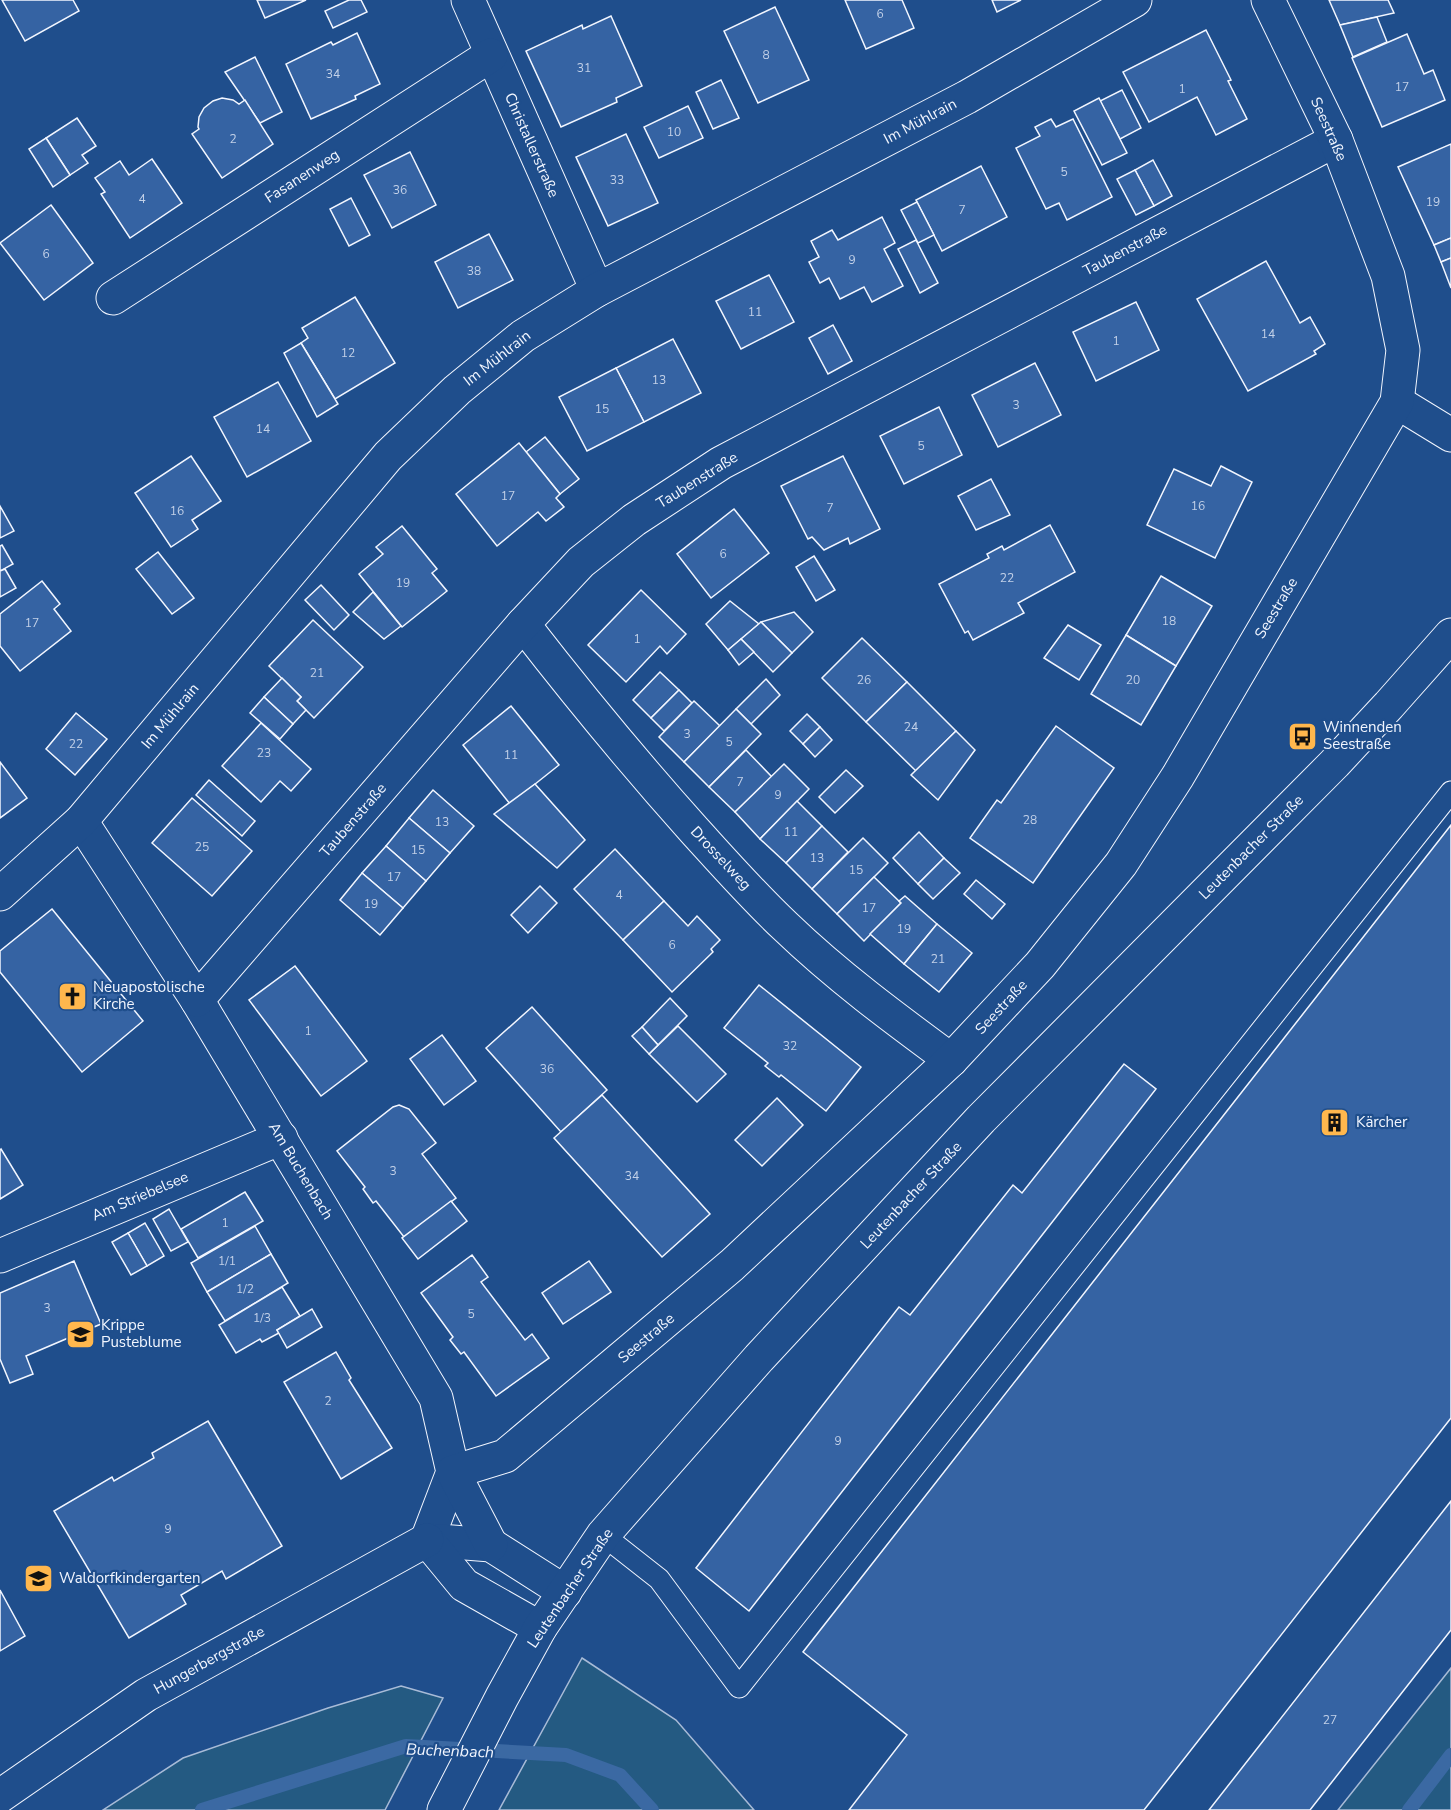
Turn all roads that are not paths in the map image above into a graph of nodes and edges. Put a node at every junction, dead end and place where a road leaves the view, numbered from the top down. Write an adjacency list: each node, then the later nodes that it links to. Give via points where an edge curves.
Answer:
1 (468, 0): 4 (street, Christallerstraße)
2 (1135, 0): 6 (street, Im Mühlrain, via 967,97)
3 (1268, 0): 5 (street, Seestraße)
4 (491, 55): 6 (street, Christallerstraße); 7 (street, Fasanenweg)
5 (1336, 140): 8 (street, Seestraße, via 1388,276 1403,350); 10 (street, Taubenstraße, via 721,463 634,520 581,562)
6 (597, 290): 13 (street, Im Mühlrain, via 523,336 457,390 388,456)
7 (113, 298)
8 (1398, 402): 9 (street); 16 (street, Seestraße, via 1178,776 1121,864 1040,965)
9 (1451, 435)
10 (523, 624): 15 (street, Taubenstraße); 16 (street, Drosselweg, via 640,770 784,926 857,990)
11 (1451, 635): 20 (street, Leutenbacher Straße, via 1335,763 981,1119 759,1358)
12 (1451, 792): 20 (lane, via 740,1687 659,1579)
13 (81, 821): 14 (street, Im Mühlrain); 15 (street, Am Buchenbach)
14 (0, 894)
15 (197, 1000): 17 (street, Am Buchenbach)
16 (951, 1060): 19 (street, Seestraße, via 732,1265 505,1456)
17 (281, 1138): 18 (street, Am Striebelsee); 19 (street, Am Buchenbach, via 436,1398)
18 (0, 1256)
19 (453, 1472): 21 (street); 22 (street, Am Buchenbach)
20 (603, 1535): 23 (street, Leutenbacher Straße)
21 (427, 1540): 22 (street); 24 (street, via 464,1585); 25 (street, Hungerbergstraße, via 146,1695)
22 (491, 1545): 23 (street)
23 (565, 1592): 24 (street, Leutenbacher Straße)
24 (540, 1628): 26 (street, Leutenbacher Straße)
25 (0, 1796)
26 (449, 1799)

